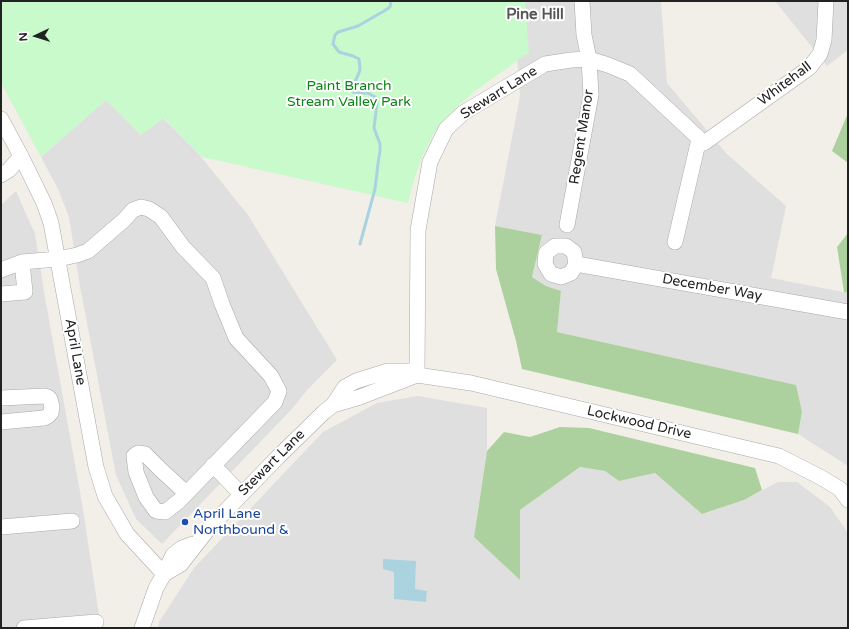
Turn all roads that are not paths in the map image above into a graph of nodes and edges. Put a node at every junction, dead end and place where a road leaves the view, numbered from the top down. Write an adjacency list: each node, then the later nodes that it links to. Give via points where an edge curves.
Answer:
1 (582, 1): 3 (street, Regent Manor, via 584,35)
2 (826, 1): 5 (street, Whitehall, via 824,40 820,54 809,68)
3 (589, 59): 5 (street, Stewart Lane, via 630,74); 8 (street, Regent Manor, via 591,95); 16 (street, Stewart Lane, via 545,64 464,113 446,129 430,162 418,230)
4 (1, 119): 6 (street, April Lane)
5 (701, 141): 9 (street)
6 (21, 156): 7 (street); 10 (street, April Lane, via 44,203)
7 (1, 175)
8 (567, 225)
9 (674, 242)
10 (58, 259): 11 (street); 19 (street, via 88,251 133,210 141,207 161,217 183,247 213,278 236,338 271,376 279,391 274,402); 25 (street, April Lane, via 96,466 105,496 127,534)
11 (22, 262): 13 (street); 14 (street, via 25,292)
12 (576, 264): 15 (street, December Way)
13 (1, 270)
14 (1, 294)
15 (848, 312)
16 (417, 375): 20 (street, Lockwood Drive, via 471,383 779,456); 22 (street, Stewart Lane, via 409,371 388,372 356,381 345,387 333,404)
17 (1, 398): 18 (street, via 45,396 50,399 52,407 51,413 44,418)
18 (1, 422)
19 (213, 465): 21 (street); 22 (street)
20 (846, 491)
21 (186, 493)
22 (241, 494): 25 (street, Stewart Lane, via 198,542 182,548 173,555)
23 (72, 521): 24 (street)
24 (1, 527)
25 (164, 574): 28 (street, Stewart Lane, via 156,588)
26 (96, 622): 27 (street)
27 (24, 628)
28 (142, 628)

